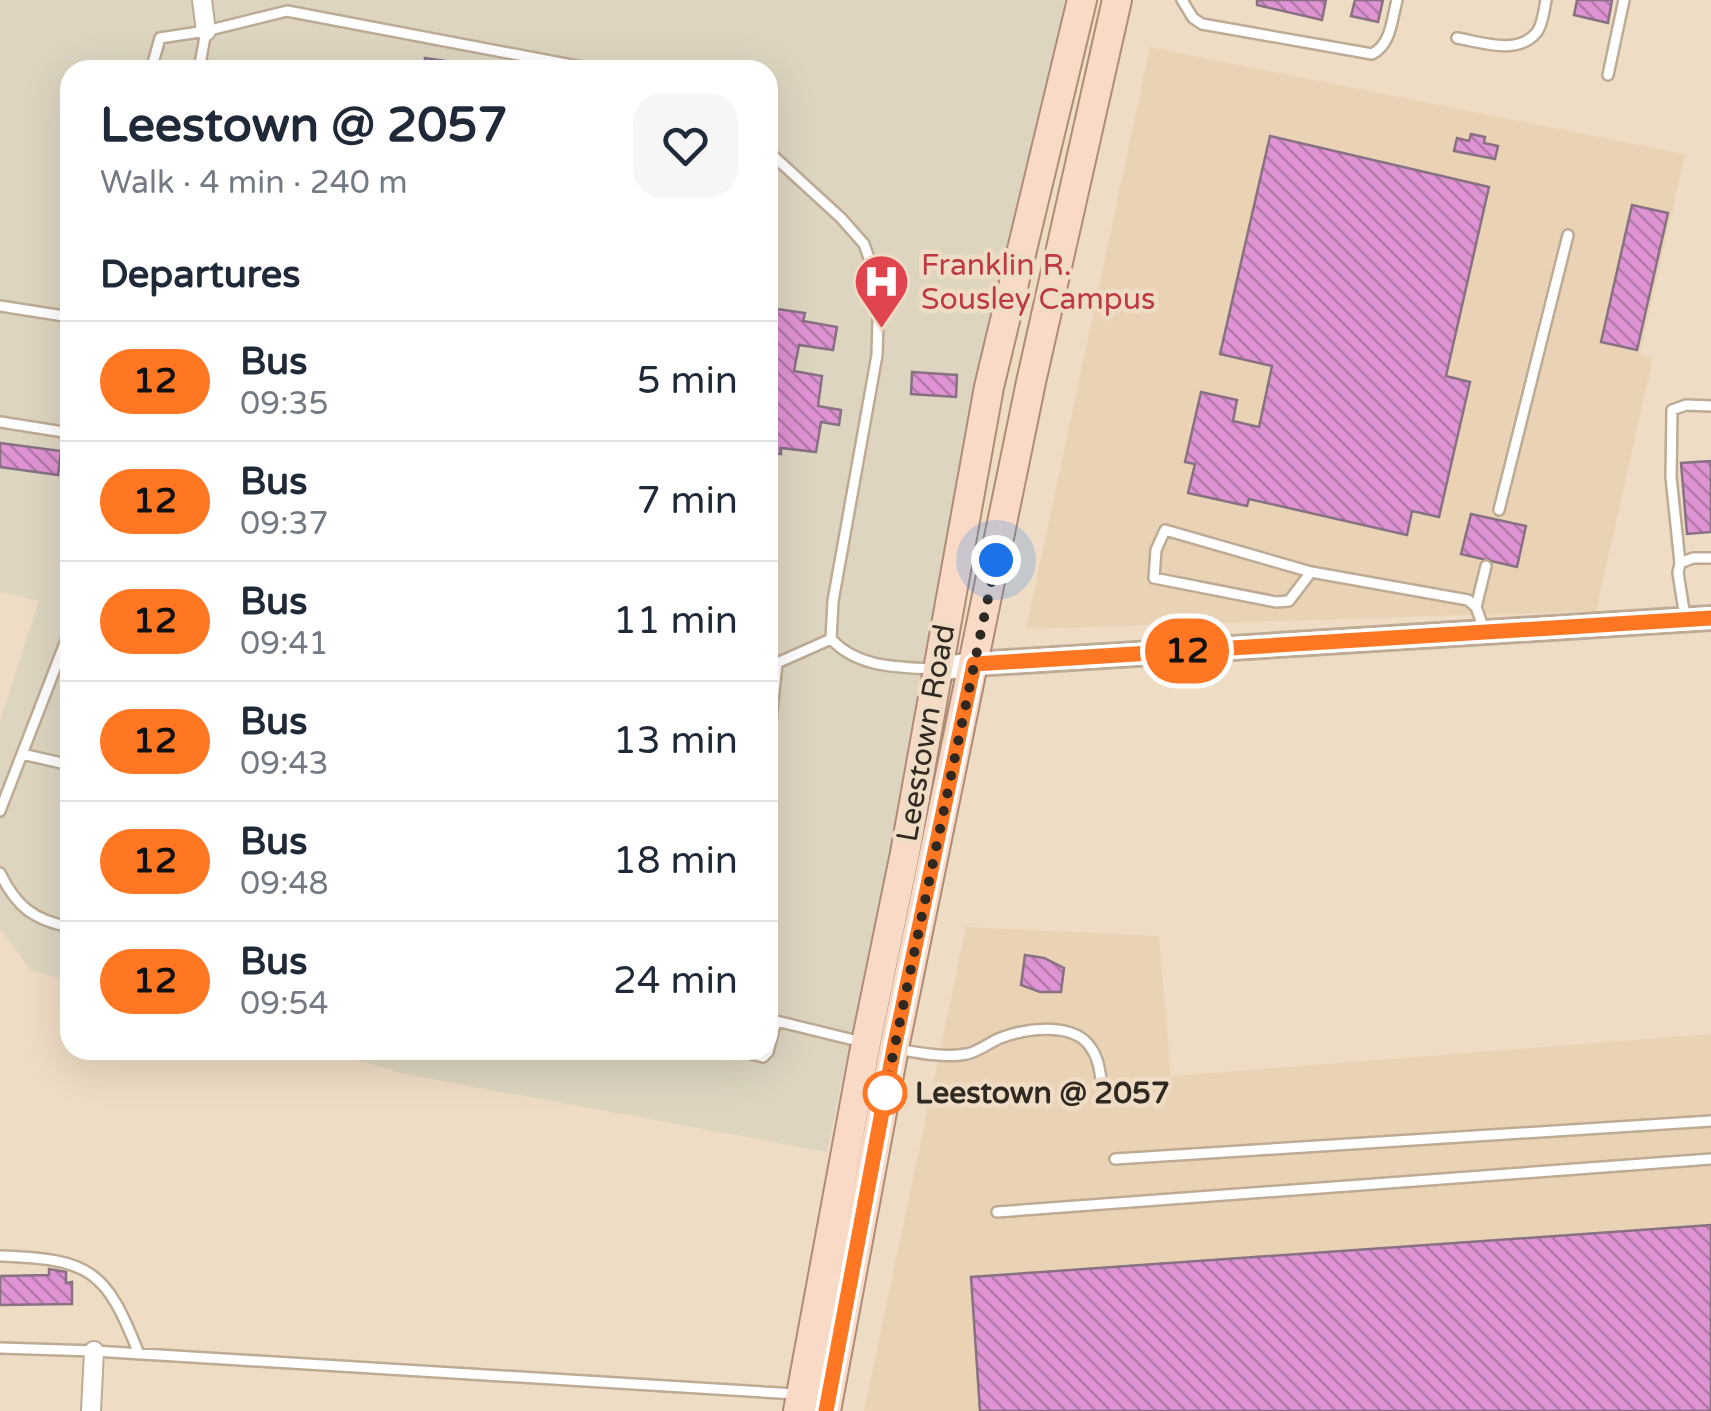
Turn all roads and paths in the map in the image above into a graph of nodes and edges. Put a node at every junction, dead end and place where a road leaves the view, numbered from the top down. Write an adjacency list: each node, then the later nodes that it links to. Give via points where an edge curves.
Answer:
1 (202, 0): 8 (street)
2 (1082, 0): 34 (main road, Leestown Road, via 989,387)
3 (1116, 0): 33 (main road, Leestown Road)
4 (1182, 0): 5 (lane, via 1202,24 1372,54 1390,32)
5 (1397, 0)
6 (1546, 0): 9 (lane, via 1539,30 1522,43)
7 (1624, 0): 13 (lane)
8 (206, 31): 10 (lane, via 160,38); 11 (lane); 12 (lane, via 287,11)
9 (1457, 38)
10 (154, 60)
11 (201, 60)
12 (545, 60)
13 (1608, 76)
14 (778, 160): 30 (lane, via 864,244 879,286 877,355)
15 (1568, 234): 21 (lane)
16 (0, 306): 17 (lane)
17 (60, 315)
18 (1711, 406): 23 (lane, via 1672,410)
19 (0, 422): 20 (lane)
20 (60, 431)
21 (1499, 510)
22 (1711, 558): 23 (lane)
23 (1680, 563): 28 (lane)
24 (1486, 566): 26 (lane)
25 (1311, 572): 25 (lane, via 1289,601 1276,602 1154,578 1164,530); 26 (lane, via 1468,600)
26 (1476, 607): 29 (lane)
27 (1711, 618): 28 (street)
28 (1686, 620): 29 (street)
29 (1485, 632): 33 (street)
30 (831, 639): 32 (lane); 34 (lane, via 860,660)
31 (60, 656): 35 (lane)
32 (778, 662)
33 (974, 664): 34 (street); 41 (main road, Leestown Road)
34 (938, 669): 41 (main road, Leestown Road)
35 (22, 754): 36 (lane); 37 (lane)
36 (60, 763)
37 (0, 811)
38 (0, 873): 39 (lane, via 22,907)
39 (60, 925)
40 (778, 1021): 41 (lane)
41 (880, 1046): 42 (lane, via 941,1056 971,1053 1002,1037 1060,1030 1093,1050); 51 (main road, Leestown Road)
42 (1102, 1086)
43 (1711, 1121): 44 (lane)
44 (1115, 1159)
45 (1711, 1159): 46 (lane)
46 (997, 1212)
47 (0, 1256): 50 (lane, via 72,1262 98,1279 120,1304)
48 (0, 1348): 49 (lane)
49 (94, 1351): 50 (lane); 52 (street)
50 (139, 1354): 51 (lane)
51 (813, 1404)
52 (91, 1411)

